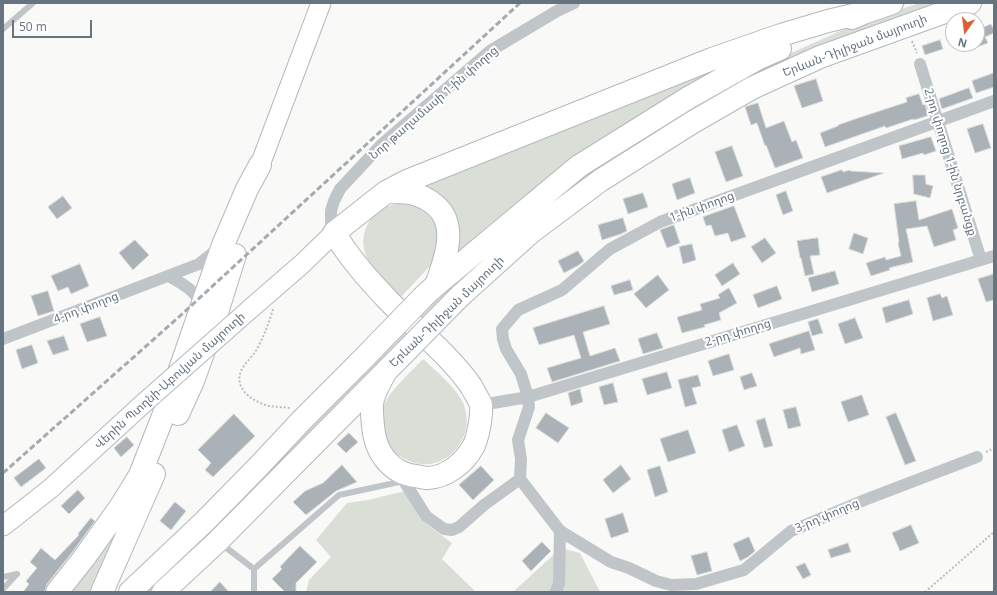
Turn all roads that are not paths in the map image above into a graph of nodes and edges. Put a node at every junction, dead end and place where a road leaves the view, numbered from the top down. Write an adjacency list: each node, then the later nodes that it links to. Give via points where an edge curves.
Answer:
1 (33, 3): 7 (lane)
2 (321, 3): 11 (main road)
3 (574, 3): 13 (street, Նոր թաղամասի 1-ին փողոց, via 490,51 381,145 340,189 331,212)
4 (892, 3): 6 (highway, Երևան-Դիլիջան մայրուղի)
5 (970, 3): 21 (highway, Երևան-Դիլիջան մայրուղի, bridge, via 820,57 752,88 693,122 601,180 530,233 460,296)
6 (866, 12): 12 (highway, via 781,35 712,59 407,181); 18 (highway, Երևան-Դիլիջան մայրուղի, via 759,58 688,98 579,166)
7 (3, 29)
8 (920, 64): 10 (street, 2-րդ փողոց 1-ին նրբանցք)
9 (994, 101): 10 (street, 1-ին փողոց)
10 (938, 121): 16 (street, 2-րդ փողոց 1-ին նրբանցք); 22 (street, 1-ին փողոց, via 660,222 610,249 562,290 518,310 502,330 503,339 521,374)
11 (260, 165): 14 (highway); 34 (highway, via 254,199 193,381)
12 (386, 192): 13 (highway); 18 (highway, via 411,193 427,199 440,209 446,220 448,235 444,263)
13 (334, 233): 23 (highway, via 356,265 385,297 461,373); 27 (main road, Վերին Պտղնի-Աբովյան մայրուղի, bridge, via 50,489)
14 (223, 244): 17 (street, 4-րդ փողոց, via 200,264); 19 (highway)
15 (994, 256): 16 (street, 2-րդ փողոց)
16 (981, 260): 22 (street, 2-րդ փողոց)
17 (169, 276): 19 (street, via 197,297); 20 (street, 4-րդ փողոց)
18 (430, 291): 35 (highway, Երևան-Դիլիջան մայրուղի, bridge, via 258,468)
19 (200, 310): 33 (highway, via 140,476 84,558)
20 (3, 339)
21 (386, 371): 25 (highway, via 372,403 373,429 376,444 384,458); 29 (highway, Երևան-Դիլիջան մայրուղի)
22 (528, 396): 23 (street, 2-րդ փողոց); 26 (street, via 530,407 518,440 521,459)
23 (480, 405): 25 (highway, via 478,434 474,446 462,462 441,476)
24 (977, 457): 28 (street, 3-րդ փողոց, via 866,499 791,531 744,570 696,584 671,585 656,581 612,562)
25 (407, 478): 26 (street, via 426,516 444,529 452,530); 30 (lane, via 339,495)
26 (520, 479): 28 (street, 3-րդ փողոց)
27 (3, 526)
28 (560, 530): 38 (street, via 559,583)
29 (218, 541): 30 (lane); 36 (highway, Երևան-Դիլիջան մայրուղի)
30 (254, 568): 37 (lane)
31 (3, 577): 32 (lane, via 17,574)
32 (3, 589)
33 (57, 592)
34 (102, 592)
35 (130, 592)
36 (163, 592)
37 (254, 592)
38 (556, 592)

